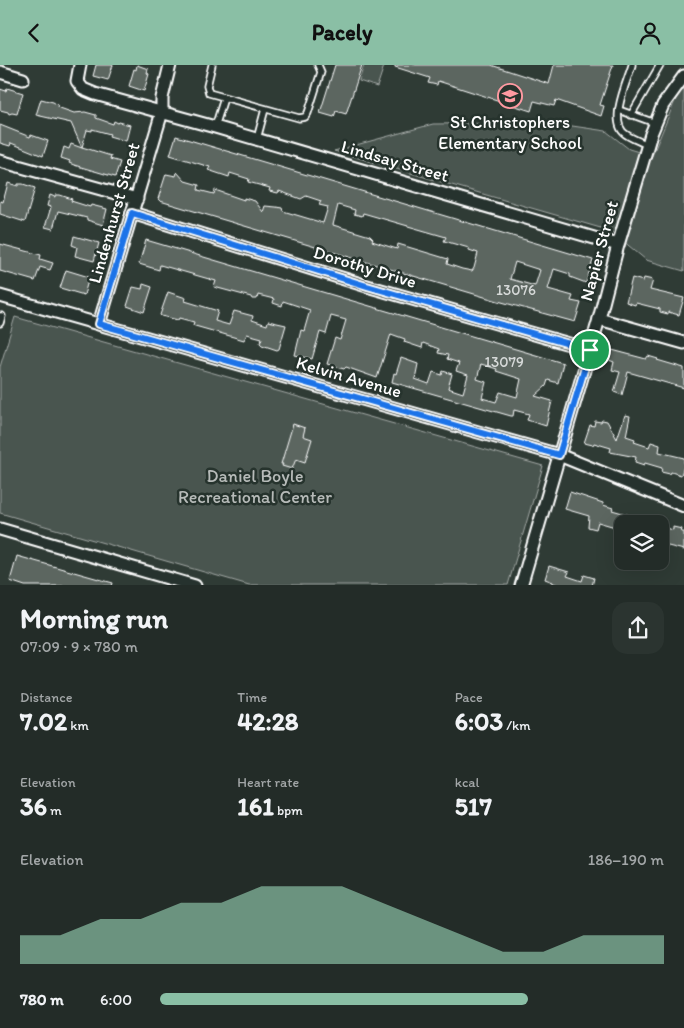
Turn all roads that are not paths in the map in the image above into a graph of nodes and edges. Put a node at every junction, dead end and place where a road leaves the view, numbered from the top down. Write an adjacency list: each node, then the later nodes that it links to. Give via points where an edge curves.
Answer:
1 (80, 65): 13 (street, Lindsay Street, via 77,81 83,89)
2 (170, 65): 13 (street, Lindenhurst Street)
3 (212, 65): 10 (lane, via 207,86 210,93)
4 (318, 65): 11 (lane, via 321,71 305,117)
5 (632, 65): 12 (lane)
6 (660, 65): 14 (lane)
7 (0, 72): 9 (street)
8 (684, 77): 15 (street, Napier Street, via 663,105)
9 (23, 79)
10 (224, 98): 11 (lane); 16 (lane)
11 (266, 109): 17 (lane)
12 (619, 110): 14 (lane); 18 (lane, via 619,126 624,134)
13 (162, 111): 16 (street, Lindsay Street); 20 (street, Lindenhurst Street)
14 (631, 115): 15 (lane)
15 (655, 123): 18 (street, Napier Street)
16 (215, 127): 17 (street, Lindsay Street)
17 (257, 139): 22 (street, Lindsay Street)
18 (648, 145): 22 (street, Napier Street)
19 (0, 161): 20 (street)
20 (137, 199): 21 (street, Lindenhurst Street)
21 (132, 213): 27 (street, Lindenhurst Street); 29 (street, Dorothy Drive, via 367,286)
22 (618, 245): 25 (street, Napier Street)
23 (0, 296): 27 (street, Kelvin Avenue)
24 (0, 316): 26 (lane)
25 (599, 319): 28 (street); 29 (street, Napier Street)
26 (0, 323)
27 (99, 324): 30 (street, Kelvin Avenue)
28 (684, 343)
29 (590, 350): 30 (street, Napier Street)
30 (559, 455): 31 (street, Kelvin Avenue); 34 (street, Napier Street)
31 (684, 506)
32 (0, 529): 33 (street)
33 (195, 585)
34 (521, 585)

